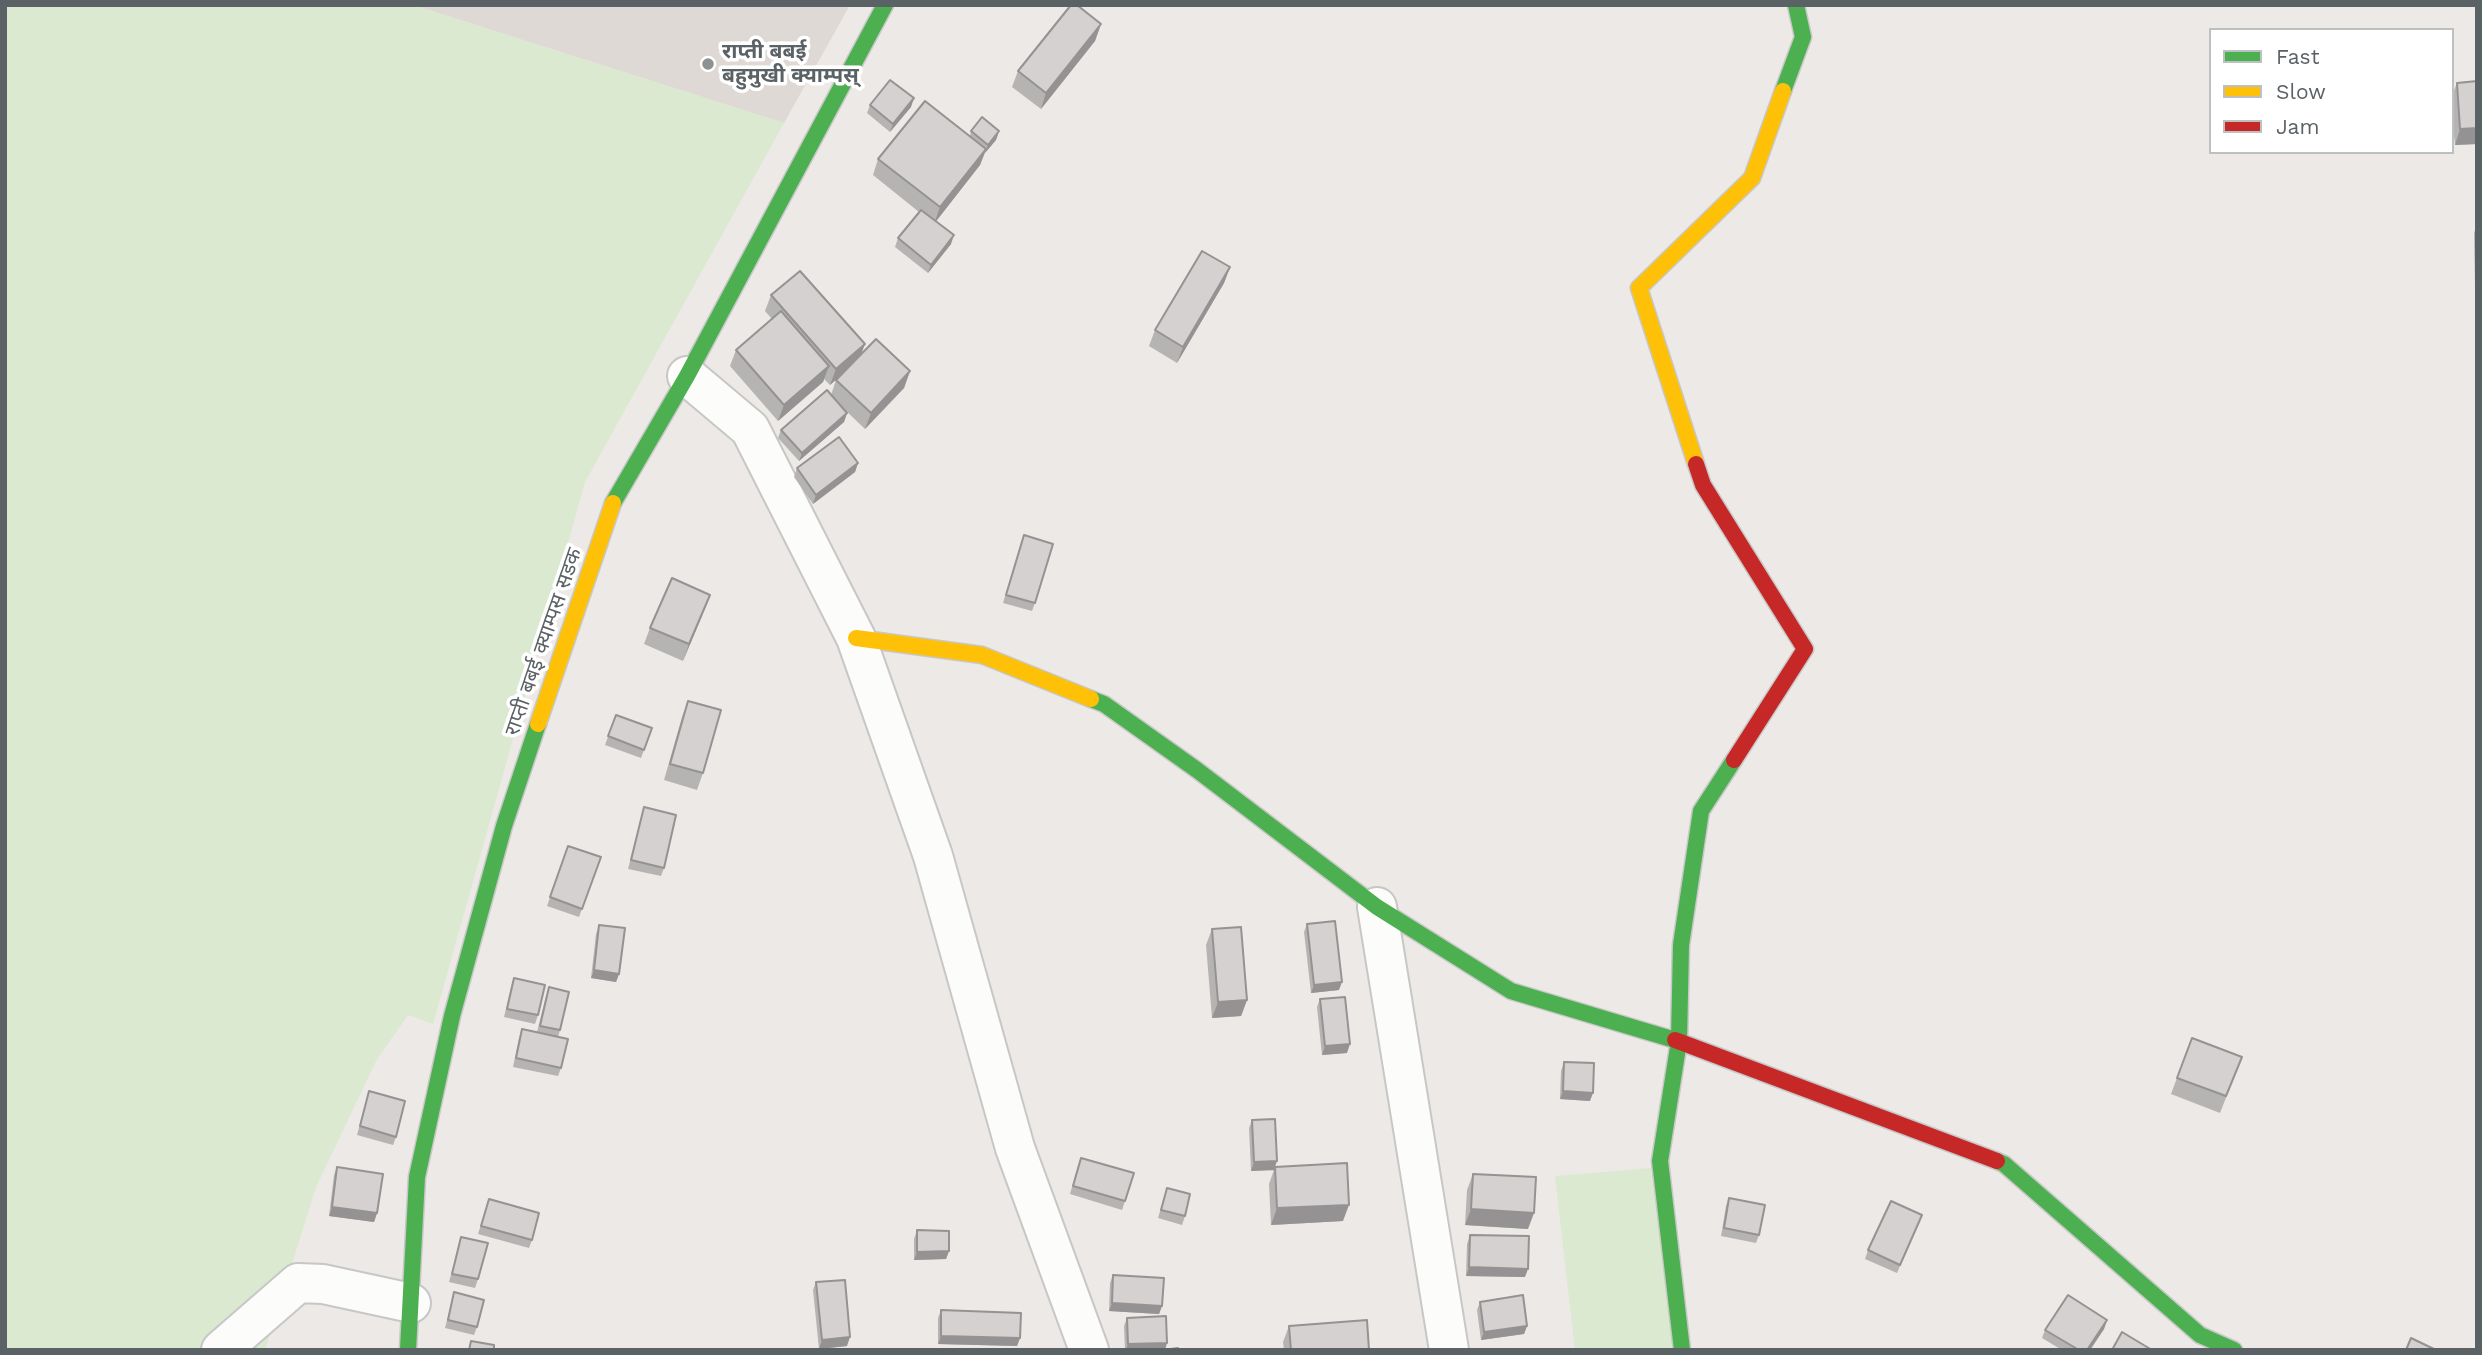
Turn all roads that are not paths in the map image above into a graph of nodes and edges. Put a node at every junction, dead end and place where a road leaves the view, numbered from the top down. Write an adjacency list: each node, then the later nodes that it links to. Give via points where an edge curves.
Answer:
1 (885, 5): 3 (street, राप्ती बबई क्याम्पस सडक)
2 (1796, 5): 6 (street, via 1803,37 1752,178 1639,288 1703,485 1805,649 1700,811 1681,944)
3 (687, 376): 4 (street, via 750,429); 7 (street, राप्ती बबई क्याम्पस सडक, via 615,495 505,826 452,1016 417,1177)
4 (856, 638): 5 (street, via 982,655 1104,704); 10 (street, via 933,856 1015,1148)
5 (1377, 907): 6 (street, via 1511,991); 11 (street)
6 (1679, 1041): 12 (street, via 1660,1161); 13 (street, via 2004,1164 2200,1335)
7 (411, 1303): 8 (street, via 298,1283); 9 (street, राप्ती बबई क्याम्पस सडक)
8 (221, 1350)
9 (408, 1350)
10 (1089, 1350)
11 (1449, 1350)
12 (1682, 1350)
13 (2234, 1350)

